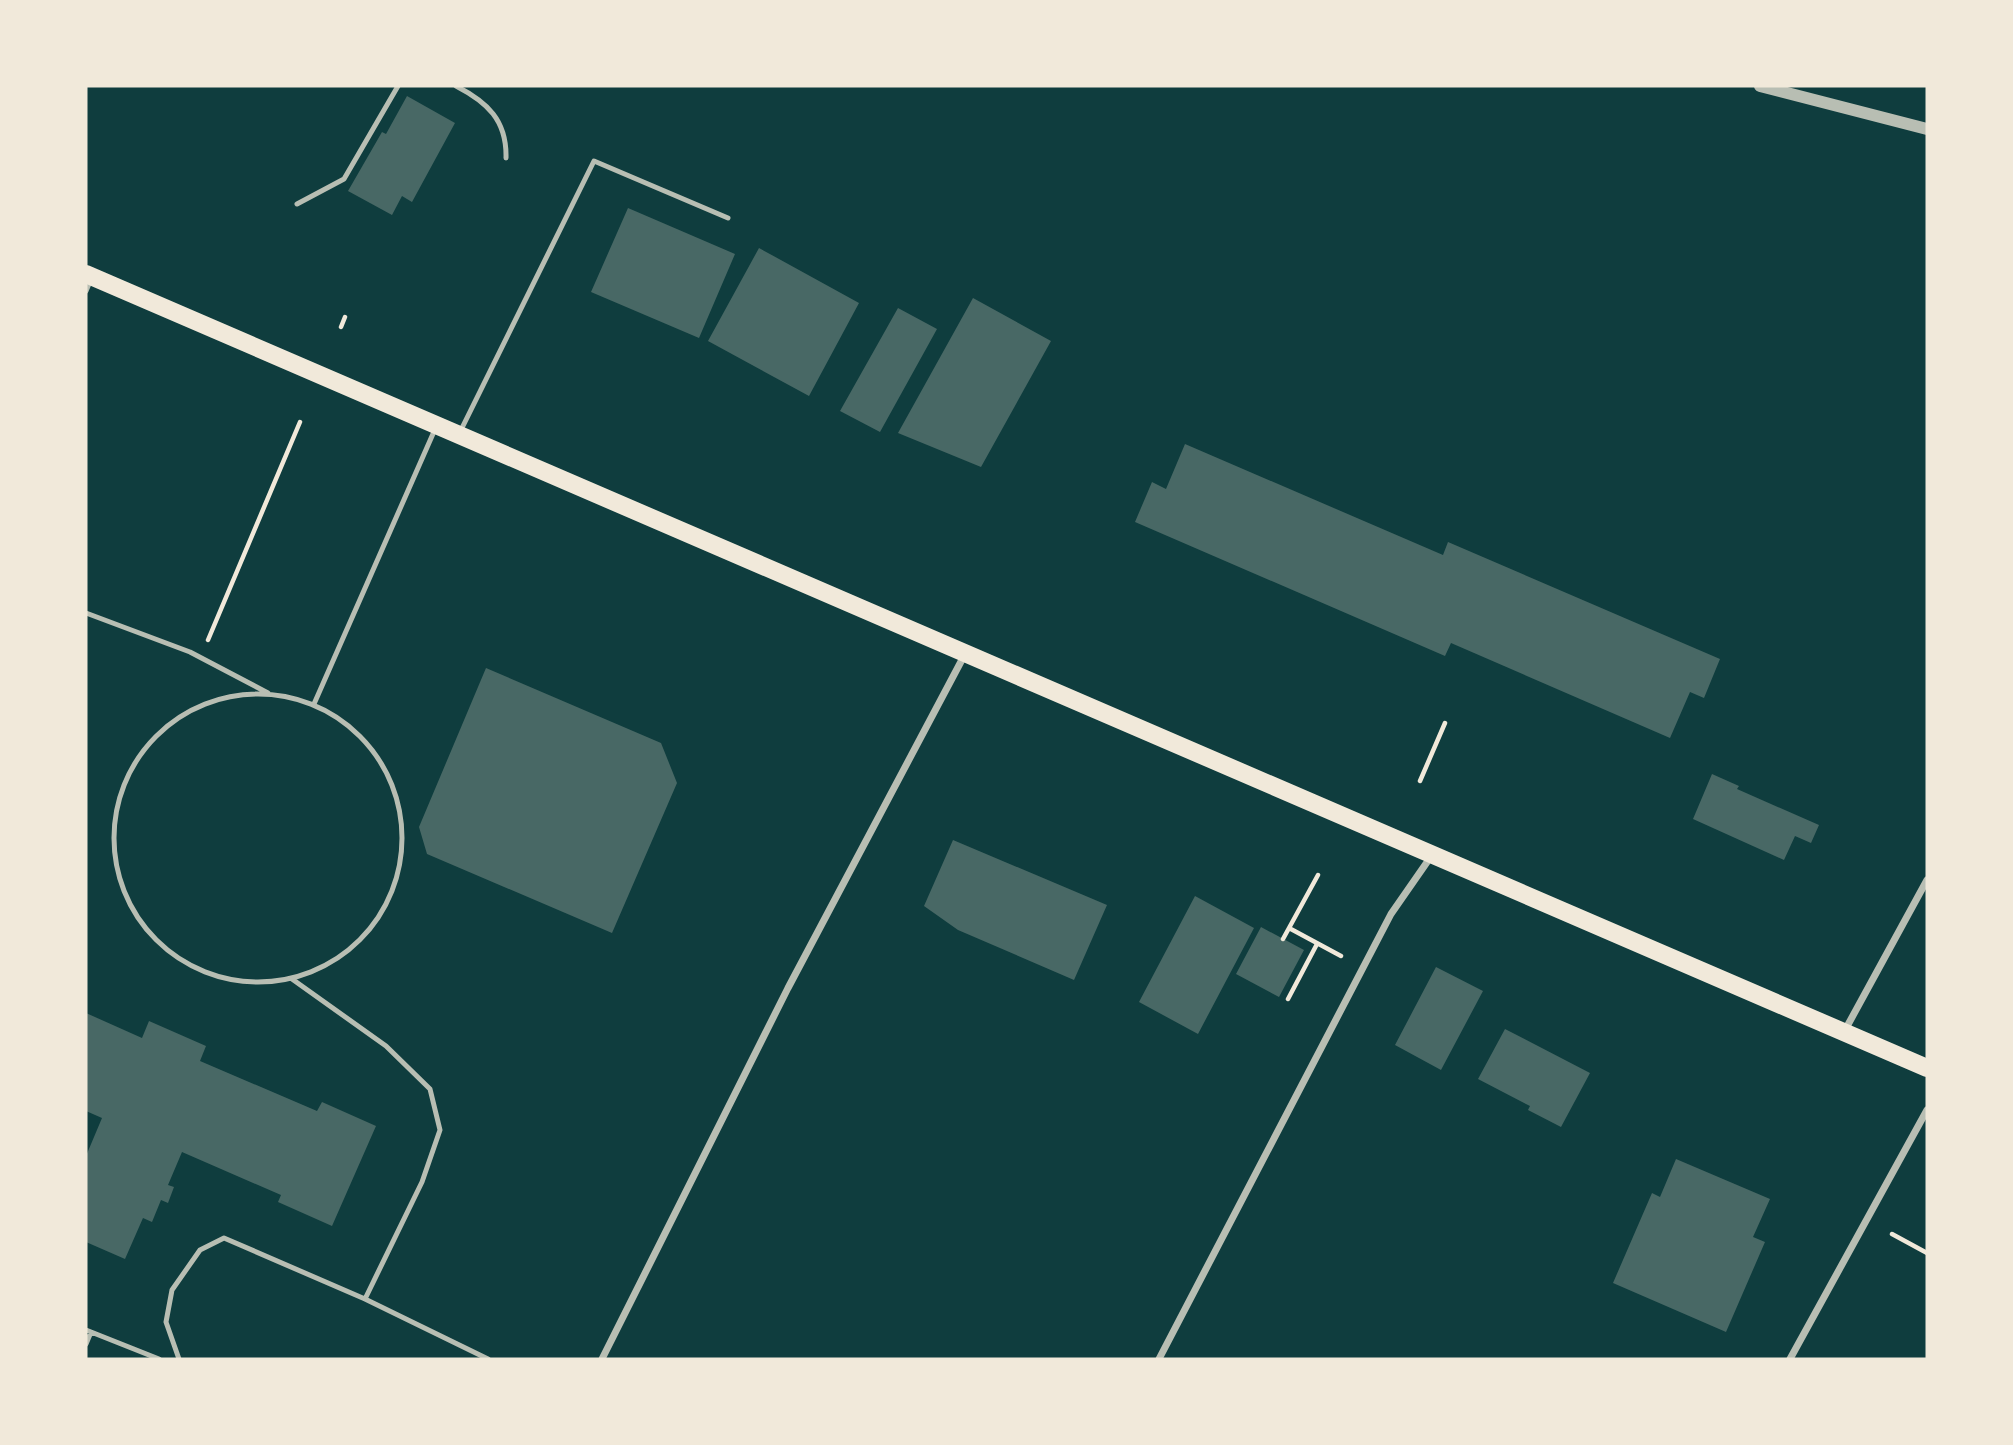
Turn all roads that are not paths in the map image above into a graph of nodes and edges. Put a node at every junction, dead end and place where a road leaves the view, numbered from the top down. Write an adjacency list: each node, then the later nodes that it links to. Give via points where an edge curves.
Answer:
1 (398, 86): 6 (lane, via 344,179)
2 (456, 86): 5 (lane, via 481,99 495,115 503,132)
3 (1760, 86): 4 (street)
4 (1927, 129)
5 (506, 158)
6 (297, 204)
7 (728, 218): 10 (lane, via 594,161)
8 (88, 280): 9 (main road)
9 (437, 425): 10 (main road); 14 (lane)
10 (459, 434): 12 (main road)
11 (86, 613): 13 (lane, via 200,657)
12 (966, 653): 15 (main road); 27 (street, via 788,988)
13 (270, 694): 14 (lane); 17 (lane, via 225,697 178,717 142,752 119,797 114,847 125,896 153,938 193,968 242,982)
14 (314, 704): 17 (lane, via 352,728 382,762 399,804 403,850 392,894 368,932 333,962)
15 (1432, 855): 18 (main road); 28 (street, via 1391,914)
16 (1927, 880): 18 (street)
17 (292, 979): 21 (lane, via 386,1046 430,1089 439,1130 422,1182)
18 (1843, 1032): 19 (main road)
19 (1927, 1068)
20 (1927, 1110): 29 (street)
21 (365, 1299): 25 (lane, via 224,1238 200,1250 172,1290 166,1322); 26 (lane)
22 (89, 1331): 23 (lane); 24 (lane)
23 (86, 1345)
24 (159, 1359)
25 (179, 1359)
26 (488, 1359)
27 (602, 1359)
28 (1159, 1359)
29 (1790, 1359)

